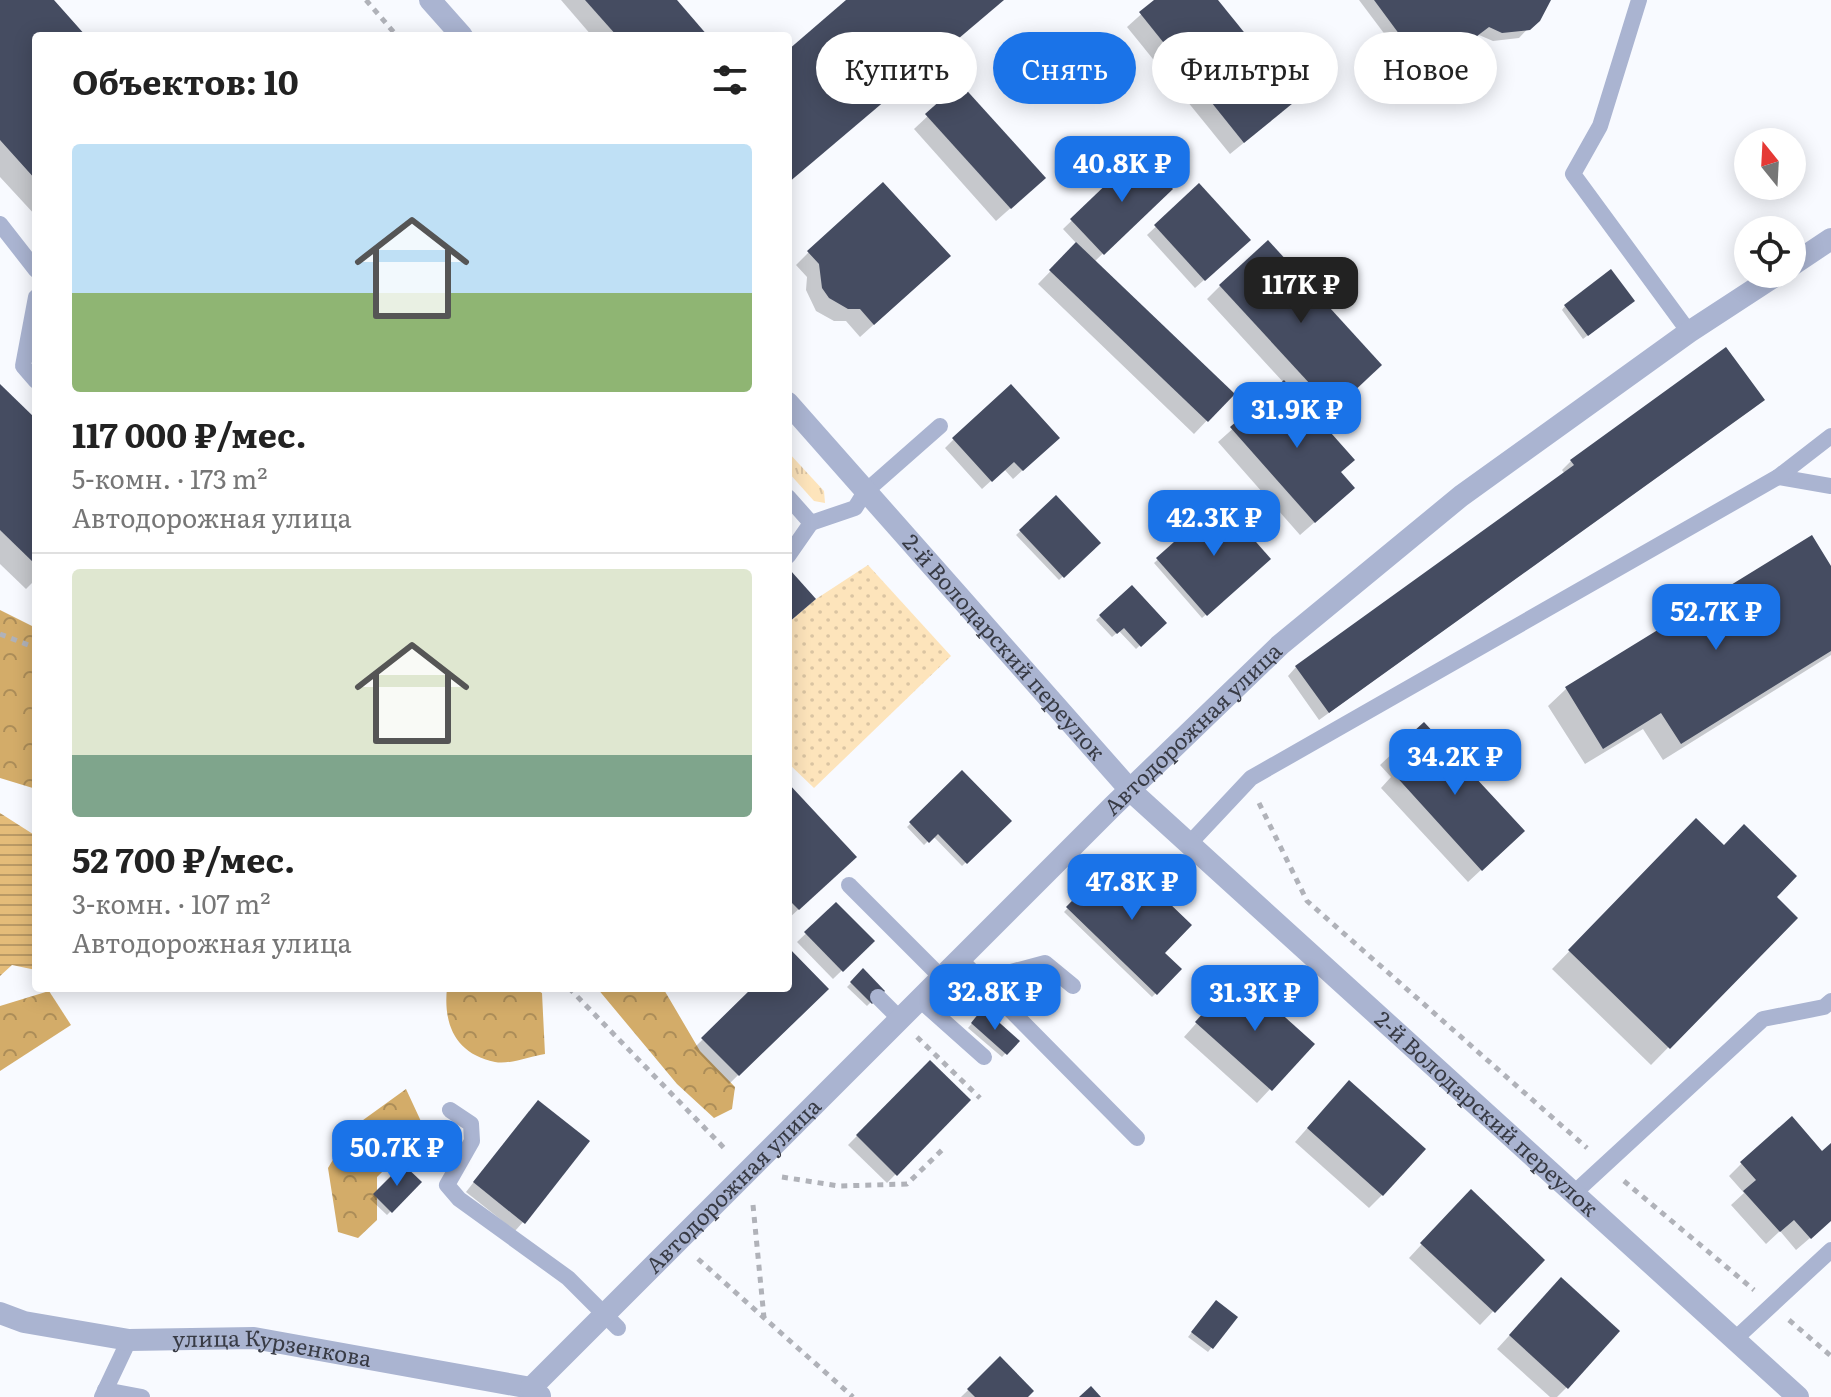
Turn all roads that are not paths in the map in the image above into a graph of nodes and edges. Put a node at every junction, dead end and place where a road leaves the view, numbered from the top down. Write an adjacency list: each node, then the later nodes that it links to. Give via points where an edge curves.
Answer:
1 (430, 0): 3 (street)
2 (1639, 0): 10 (lane, via 1600,126 1573,174)
3 (458, 32)
4 (0, 224): 7 (lane)
5 (1831, 239): 6 (street)
6 (1806, 256)
7 (32, 265)
8 (1757, 288): 10 (street, Автодорожная улица)
9 (32, 318): 11 (lane, via 23,366)
10 (1689, 332): 21 (street, Автодорожная улица, via 1448,506 1280,645)
11 (32, 376)
12 (792, 408): 17 (street, 2-й Володарский переулок)
13 (940, 426): 17 (lane)
14 (1831, 436): 15 (lane)
15 (1778, 477): 16 (lane); 22 (lane, via 1251,778)
16 (1831, 486)
17 (865, 492): 19 (lane, via 855,508); 21 (street, 2-й Володарский переулок)
18 (792, 502): 19 (lane)
19 (811, 523): 20 (lane)
20 (792, 550)
21 (1131, 791): 22 (street, 2-й Володарский переулок); 24 (street, Автодорожная улица)
22 (1189, 844): 35 (street, 2-й Володарский переулок)
23 (849, 885): 25 (lane)
24 (961, 960): 25 (street, Автодорожная улица); 26 (lane)
25 (942, 978): 29 (street, Автодорожная улица)
26 (985, 985): 27 (lane, via 1045,963); 34 (lane)
27 (1073, 986)
28 (878, 997): 31 (lane)
29 (920, 1000): 31 (street, Автодорожная улица); 32 (lane)
30 (1831, 1001): 35 (lane, via 1824,1007 1763,1019)
31 (906, 1026): 38 (street, Автодорожная улица, via 746,1171 677,1240)
32 (984, 1057)
33 (450, 1110): 38 (lane, via 471,1124 472,1141 447,1185 568,1278)
34 (1137, 1138)
35 (1572, 1195): 40 (street, 2-й Володарский переулок)
36 (1831, 1250): 40 (lane)
37 (0, 1313): 39 (street, улица Курзенкова)
38 (611, 1320): 41 (street, Автодорожная улица)
39 (129, 1340): 41 (street, улица Курзенкова, via 254,1338); 42 (lane)
40 (1734, 1340): 44 (street, 2-й Володарский переулок)
41 (537, 1392)
42 (104, 1393): 43 (lane)
43 (142, 1397)
44 (1798, 1397)

